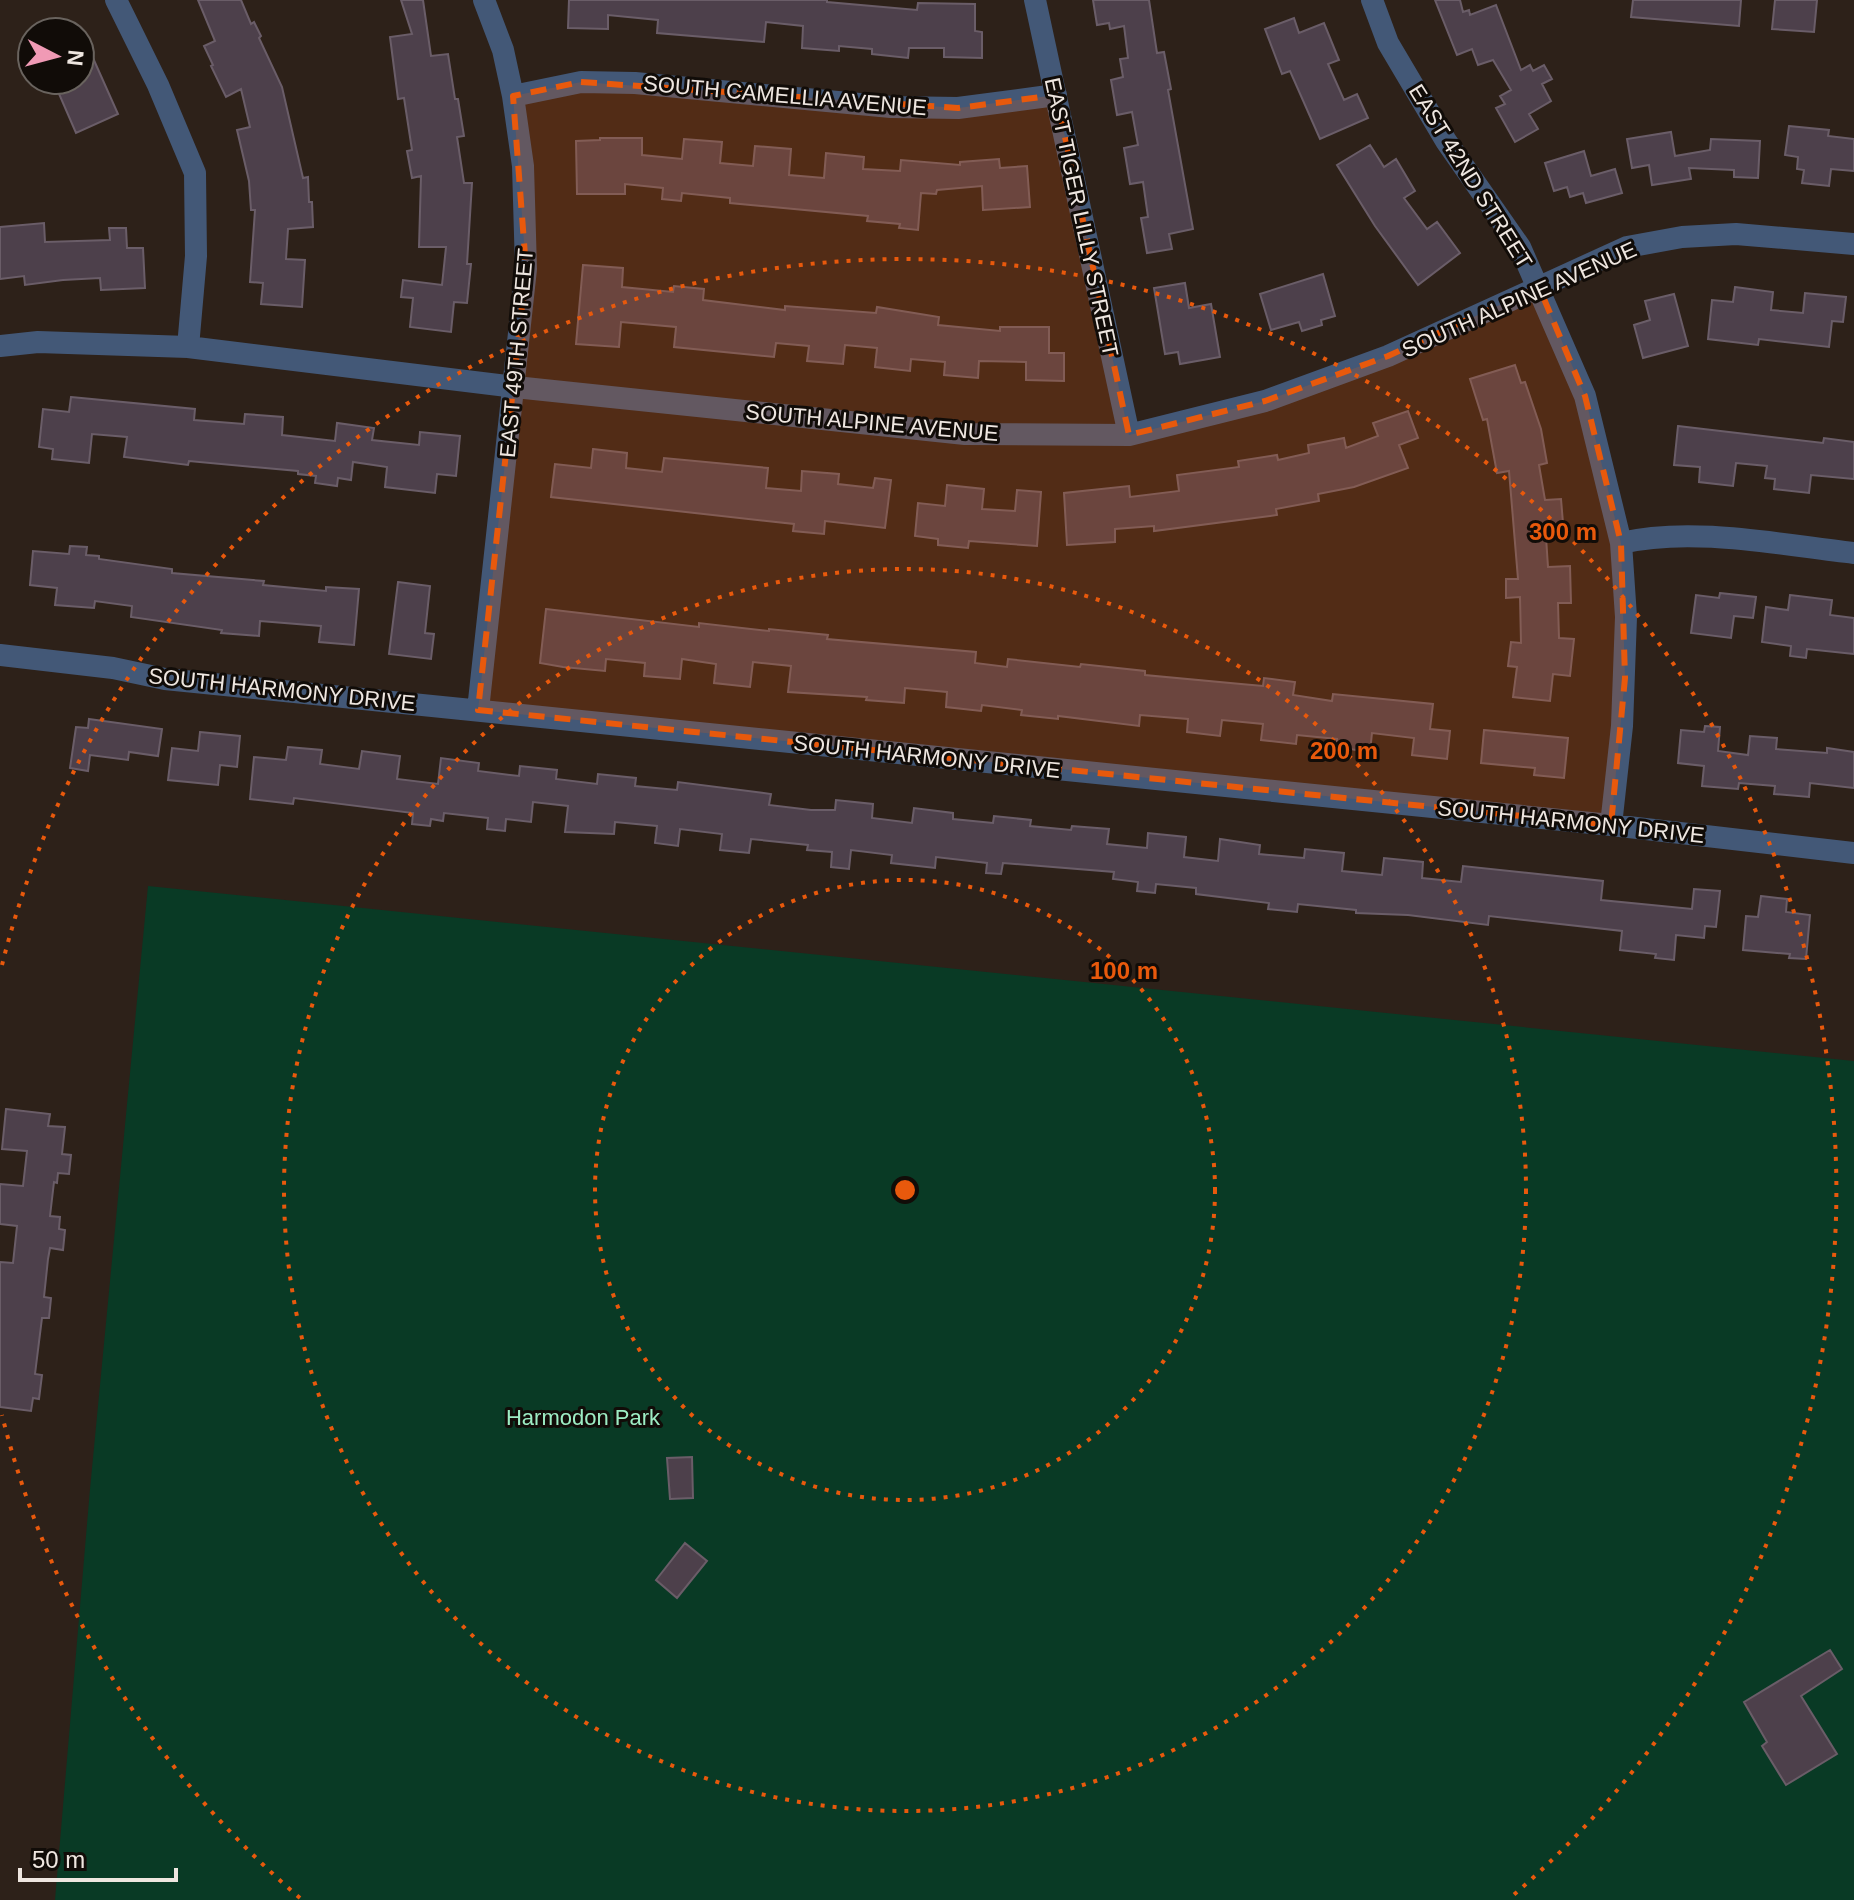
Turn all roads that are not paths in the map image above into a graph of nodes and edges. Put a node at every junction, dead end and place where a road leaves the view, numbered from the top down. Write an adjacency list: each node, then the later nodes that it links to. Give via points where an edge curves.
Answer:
1 (116, 0): 10 (street, via 195,173 196,256)
2 (484, 0): 6 (street, EAST 49TH STREET)
3 (1035, 0): 5 (street, EAST TIGER LILLY STREET)
4 (1372, 0): 8 (street, EAST 42ND STREET, via 1388,43 1446,141 1520,247)
5 (1056, 95): 6 (street, SOUTH CAMELLIA AVENUE, via 958,108 891,107 581,82); 12 (street, EAST TIGER LILLY STREET)
6 (513, 96): 11 (street, EAST 49TH STREET, via 526,218)
7 (1854, 244): 8 (street, SOUTH ALPINE AVENUE, via 1736,234 1682,237 1627,247)
8 (1539, 287): 12 (street, SOUTH ALPINE AVENUE, via 1388,356 1265,401); 13 (street, EAST 42ND STREET, via 1585,396)
9 (0, 346): 10 (street, SOUTH ALPINE AVENUE, via 38,342)
10 (188, 347): 11 (street, SOUTH ALPINE AVENUE)
11 (515, 387): 12 (street, SOUTH ALPINE AVENUE, via 965,434); 16 (street, EAST 49TH STREET)
12 (1129, 435)
13 (1621, 543): 14 (street, via 1650,536 1711,538); 17 (street, EAST 42ND STREET, via 1625,678)
14 (1854, 553)
15 (0, 655): 16 (street, SOUTH HARMONY DRIVE, via 165,679)
16 (478, 710): 17 (street, SOUTH HARMONY DRIVE)
17 (1611, 825): 18 (street, SOUTH HARMONY DRIVE)
18 (1854, 853)

